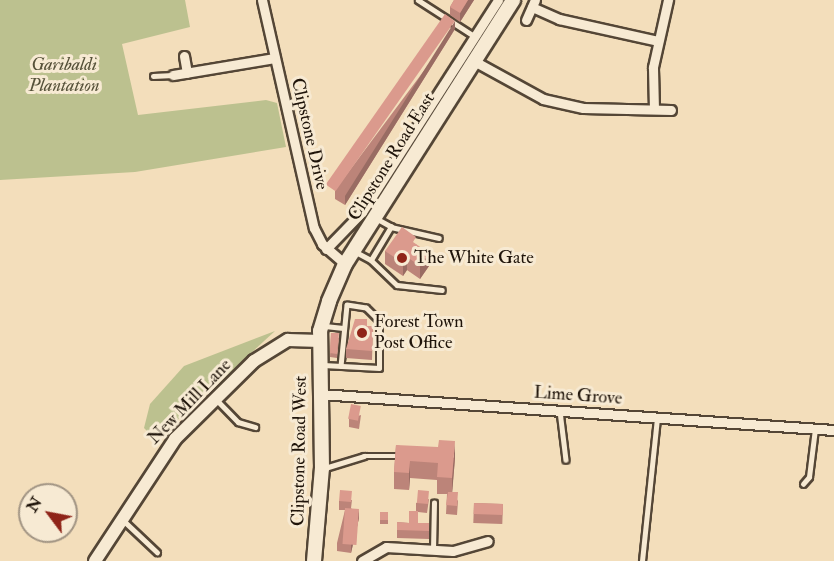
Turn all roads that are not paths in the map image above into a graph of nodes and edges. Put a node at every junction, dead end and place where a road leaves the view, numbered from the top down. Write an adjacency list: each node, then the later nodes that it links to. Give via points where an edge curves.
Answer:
1 (262, 0): 11 (street, Clipstone Drive)
2 (418, 0): 8 (lane)
3 (498, 0): 8 (street, Clipstone Road East)
4 (513, 0): 12 (main road, Clipstone Road East)
5 (668, 0): 9 (street)
6 (534, 3): 7 (street); 9 (street, via 555,18)
7 (526, 20)
8 (475, 36): 21 (street, Clipstone Road East, via 362,212)
9 (658, 41): 16 (street)
10 (184, 56): 13 (street)
11 (275, 58): 13 (street); 21 (street, Clipstone Drive, via 314,228)
12 (474, 61): 16 (street, via 543,99 583,108); 18 (main road, Clipstone Road East)
13 (187, 73): 14 (street)
14 (173, 75): 15 (lane)
15 (153, 76)
16 (654, 109): 17 (street)
17 (671, 110)
18 (375, 218): 19 (lane); 22 (main road, Clipstone Road East)
19 (391, 227): 20 (lane); 23 (lane)
20 (439, 238)
21 (326, 249): 24 (street, Clipstone Drive)
22 (354, 250): 23 (lane); 24 (main road, Clipstone Road East)
23 (371, 260): 25 (lane, via 397,285)
24 (345, 264): 26 (main road, Clipstone Road East)
25 (442, 290)
26 (321, 326): 27 (lane); 28 (main road, Clipstone Road East)
27 (343, 328): 30 (lane); 30 (lane, via 347,305 372,311 379,321 381,352 379,368)
28 (320, 341): 29 (main road, Clipstone Road West); 32 (street, New Mill Lane, via 288,340 269,348)
29 (320, 365): 30 (lane); 31 (main road, Clipstone Road West)
30 (341, 366)
31 (320, 394): 33 (street, Lime Grove); 40 (main road, Clipstone Road West)
32 (216, 399): 35 (lane, via 238,422); 43 (street, New Mill Lane, via 169,447)
33 (560, 411): 34 (street, Lime Grove); 39 (lane)
34 (657, 418): 36 (street, Lime Grove); 50 (lane)
35 (255, 427)
36 (815, 429): 37 (street, Lime Grove); 41 (lane, via 809,477)
37 (834, 430)
38 (407, 457): 40 (lane, via 364,456)
39 (566, 460)
40 (322, 468): 48 (main road, Clipstone Road West)
41 (803, 484)
42 (434, 503): 45 (lane)
43 (123, 520): 46 (lane); 47 (street, New Mill Lane)
44 (488, 541): 45 (street, via 453,551)
45 (433, 550): 49 (street, via 386,547)
46 (158, 552)
47 (95, 561)
48 (314, 561)
49 (362, 561)
50 (642, 561)

